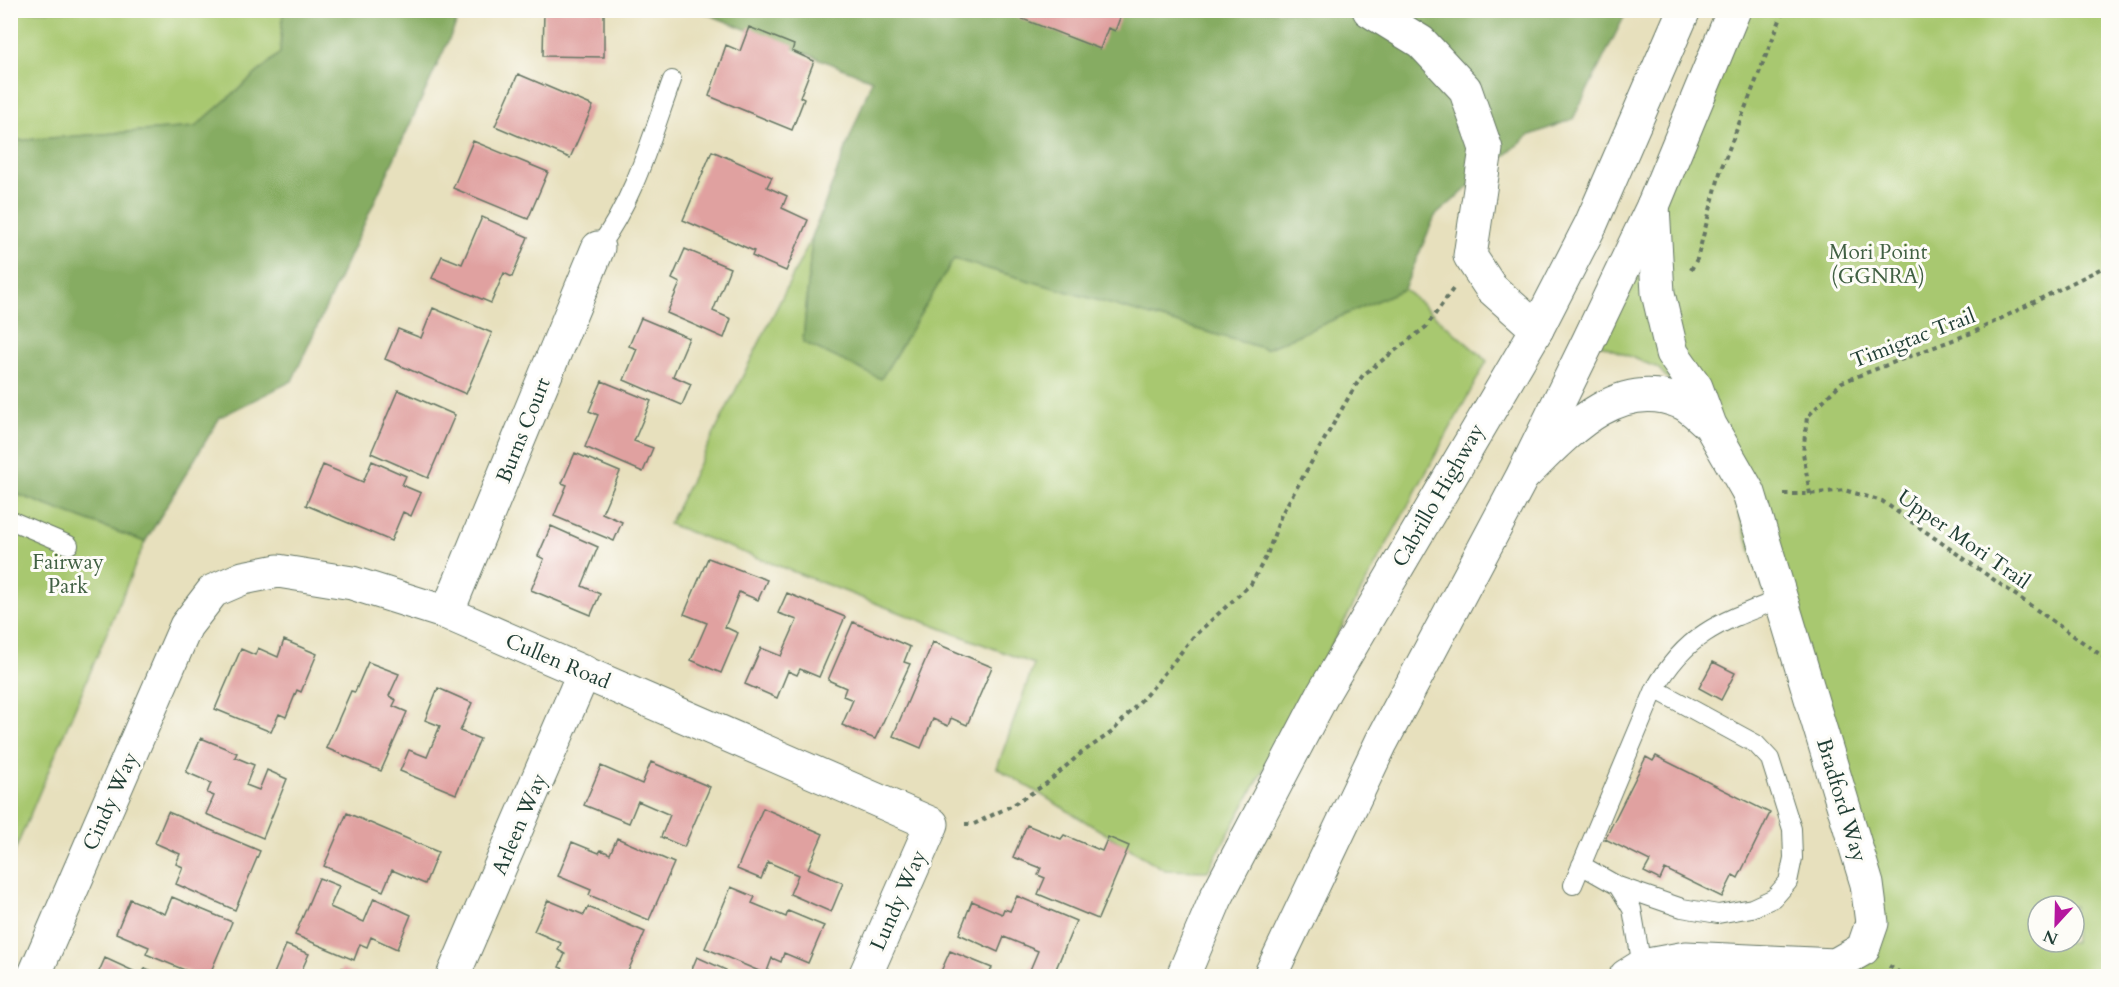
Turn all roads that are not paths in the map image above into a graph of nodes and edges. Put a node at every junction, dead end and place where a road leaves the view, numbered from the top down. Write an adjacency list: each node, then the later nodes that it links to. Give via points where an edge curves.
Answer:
1 (1369, 10): 7 (main road, via 1421,42 1465,89 1486,149 1470,256 1491,288)
2 (1684, 10): 7 (main road, Cabrillo Highway, via 1591,224)
3 (1734, 10): 5 (main road)
4 (672, 80): 6 (lane, via 628,200)
5 (1653, 206): 8 (main road, Bradford Way, via 1658,293 1672,353 1696,387); 9 (main road)
6 (598, 248): 13 (main road, Burns Court)
7 (1537, 329): 25 (main road, Cabrillo Highway, via 1324,692 1216,898)
8 (1710, 425): 9 (main road, Bradford Way, via 1681,402 1651,396 1627,397 1579,422); 12 (main road, Bradford Way, via 1749,493)
9 (1522, 477): 26 (main road, via 1381,743)
10 (10, 520): 11 (lane)
11 (69, 545)
12 (1781, 599): 16 (lane, via 1700,635 1669,664); 21 (main road, Bradford Way, via 1867,884 1872,923 1863,949 1835,965 1686,958)
13 (447, 613): 14 (main road, Cullen Road, via 352,583 278,572 243,578 213,591); 15 (main road, Cullen Road)
14 (186, 626): 22 (main road, Cindy Way)
15 (584, 672): 17 (main road, Cullen Road); 23 (main road, Arleen Way)
16 (1655, 689): 18 (lane); 20 (lane, via 1756,744 1770,759 1792,829 1793,858 1788,882 1774,898 1752,908 1718,914 1682,908)
17 (932, 824): 24 (main road, Lundy Way)
18 (1581, 866): 19 (lane); 20 (lane)
19 (1573, 885)
20 (1618, 886): 21 (lane, via 1632,909)
21 (1634, 971)
22 (34, 976)
23 (453, 976)
24 (865, 976)
25 (1183, 976)
26 (1270, 976)

